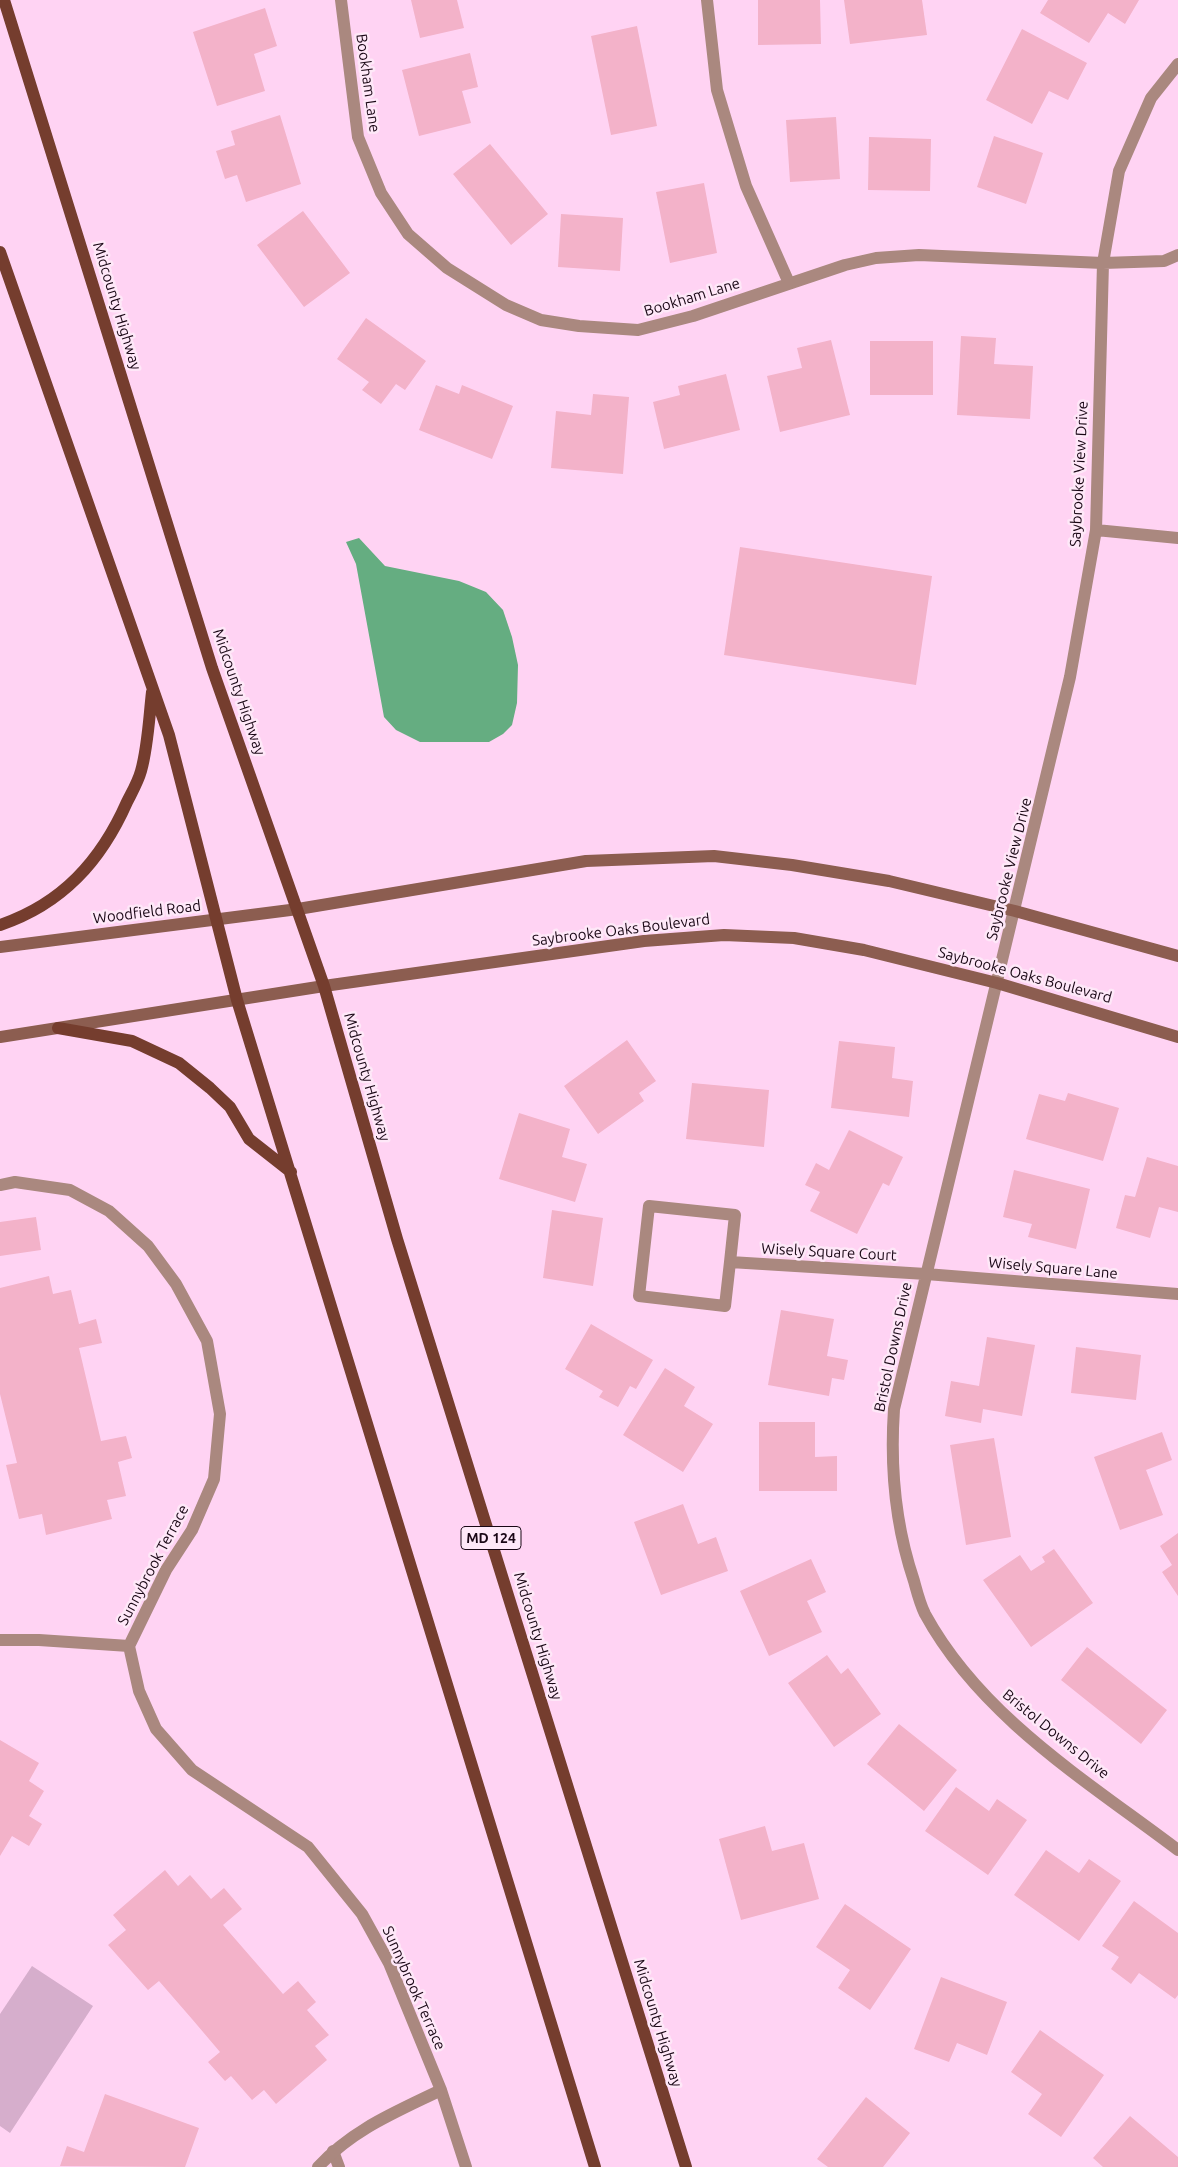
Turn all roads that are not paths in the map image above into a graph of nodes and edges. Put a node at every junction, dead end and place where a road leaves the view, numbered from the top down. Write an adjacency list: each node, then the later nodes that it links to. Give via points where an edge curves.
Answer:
1 (4, 0): 12 (main road, Midcounty Highway, via 212,668)
2 (341, 0): 8 (street, Bookham Lane, via 358,137 381,193 408,234 447,268 506,305 541,320 638,330 693,316)
3 (707, 0): 8 (street, via 717,90 746,186)
4 (1178, 64): 7 (street, Saybrooke View Drive, via 1151,98 1119,171)
5 (0, 252): 11 (main road)
6 (1178, 255): 7 (street, Bookham Lane, via 1164,261)
7 (1103, 263): 8 (street, Bookham Lane, via 919,255 876,258); 9 (street, Saybrooke View Drive)
8 (789, 283)
9 (1096, 530): 10 (street); 13 (street, Saybrooke View Drive, via 1070,677)
10 (1178, 538)
11 (153, 690): 14 (main road, via 169,735); 15 (main road, via 141,772 121,816 92,863 62,893 21,918)
12 (298, 909): 13 (street, via 586,861 714,856 889,881); 14 (street, Woodfield Road); 19 (main road, Midcounty Highway / MD 124)
13 (1015, 911): 17 (street); 18 (street, Saybrooke View Drive)
14 (216, 920): 16 (street, Woodfield Road); 20 (main road)
15 (0, 925)
16 (0, 947)
17 (1178, 956)
18 (997, 983): 19 (street, Saybrooke Oaks Boulevard, via 864,950 794,938 724,935 644,941); 23 (street, Saybrooke Oaks Boulevard); 27 (street, Bristol Downs Drive)
19 (324, 986): 20 (street, Saybrooke Oaks Boulevard); 38 (main road, Midcounty Highway / MD 124, via 397,1239)
20 (237, 1000): 21 (street); 24 (main road)
21 (58, 1028): 22 (street); 24 (main road, via 132,1041 179,1063 230,1108 249,1139)
22 (0, 1037)
23 (1178, 1037)
24 (291, 1172): 37 (main road)
25 (0, 1185): 30 (street, Sunnybrook Terrace, via 16,1182 70,1190 109,1212 148,1246 176,1284 207,1341 220,1414 214,1479 192,1530 166,1570)
26 (730, 1262): 26 (street, via 735,1215 650,1206 639,1296 725,1306); 27 (street, Wisely Square Court)
27 (926, 1274): 28 (street, Wisely Square Lane); 31 (street, Bristol Downs Drive, via 894,1410 891,1454 903,1549 924,1612 982,1694 1029,1737)
28 (1178, 1294)
29 (0, 1640): 30 (street)
30 (129, 1646): 32 (street, Sunnybrook Terrace, via 139,1691 156,1729 172,1750 192,1770 308,1847 362,1914 389,1963)
31 (1178, 1850)
32 (441, 2090): 33 (street, via 366,2126); 36 (street, Sunnybrook Terrace)
33 (333, 2151): 34 (street); 35 (street)
34 (318, 2167)
35 (338, 2167)
36 (466, 2167)
37 (595, 2167)
38 (686, 2167)

